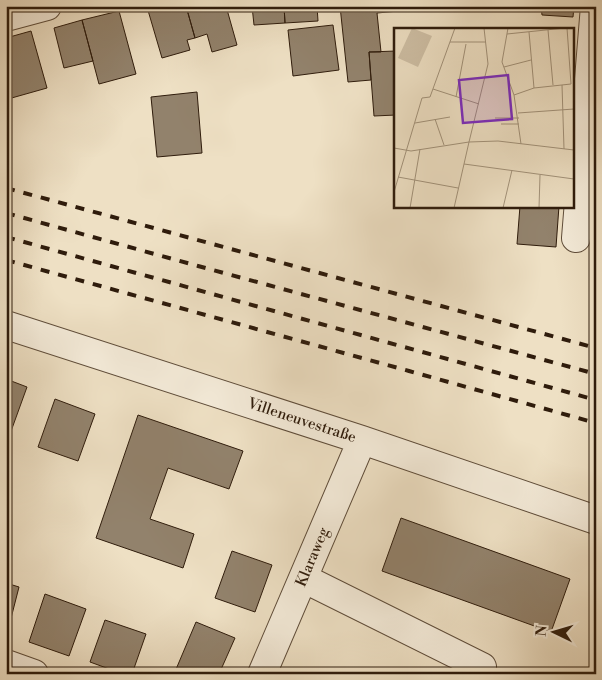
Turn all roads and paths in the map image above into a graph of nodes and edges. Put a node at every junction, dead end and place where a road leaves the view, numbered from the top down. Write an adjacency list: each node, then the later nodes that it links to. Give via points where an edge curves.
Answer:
1 (47, 6): 3 (street)
2 (596, 6): 4 (street)
3 (6, 17)
4 (576, 238)
5 (6, 325): 6 (street, Villeneuvestraße)
6 (362, 440): 7 (street, Villeneuvestraße); 8 (street, Klaraweg)
7 (596, 520)
8 (303, 578): 10 (street); 12 (street, Klaraweg)
9 (6, 664): 11 (street)
10 (482, 667)
11 (34, 674)
12 (262, 674)

